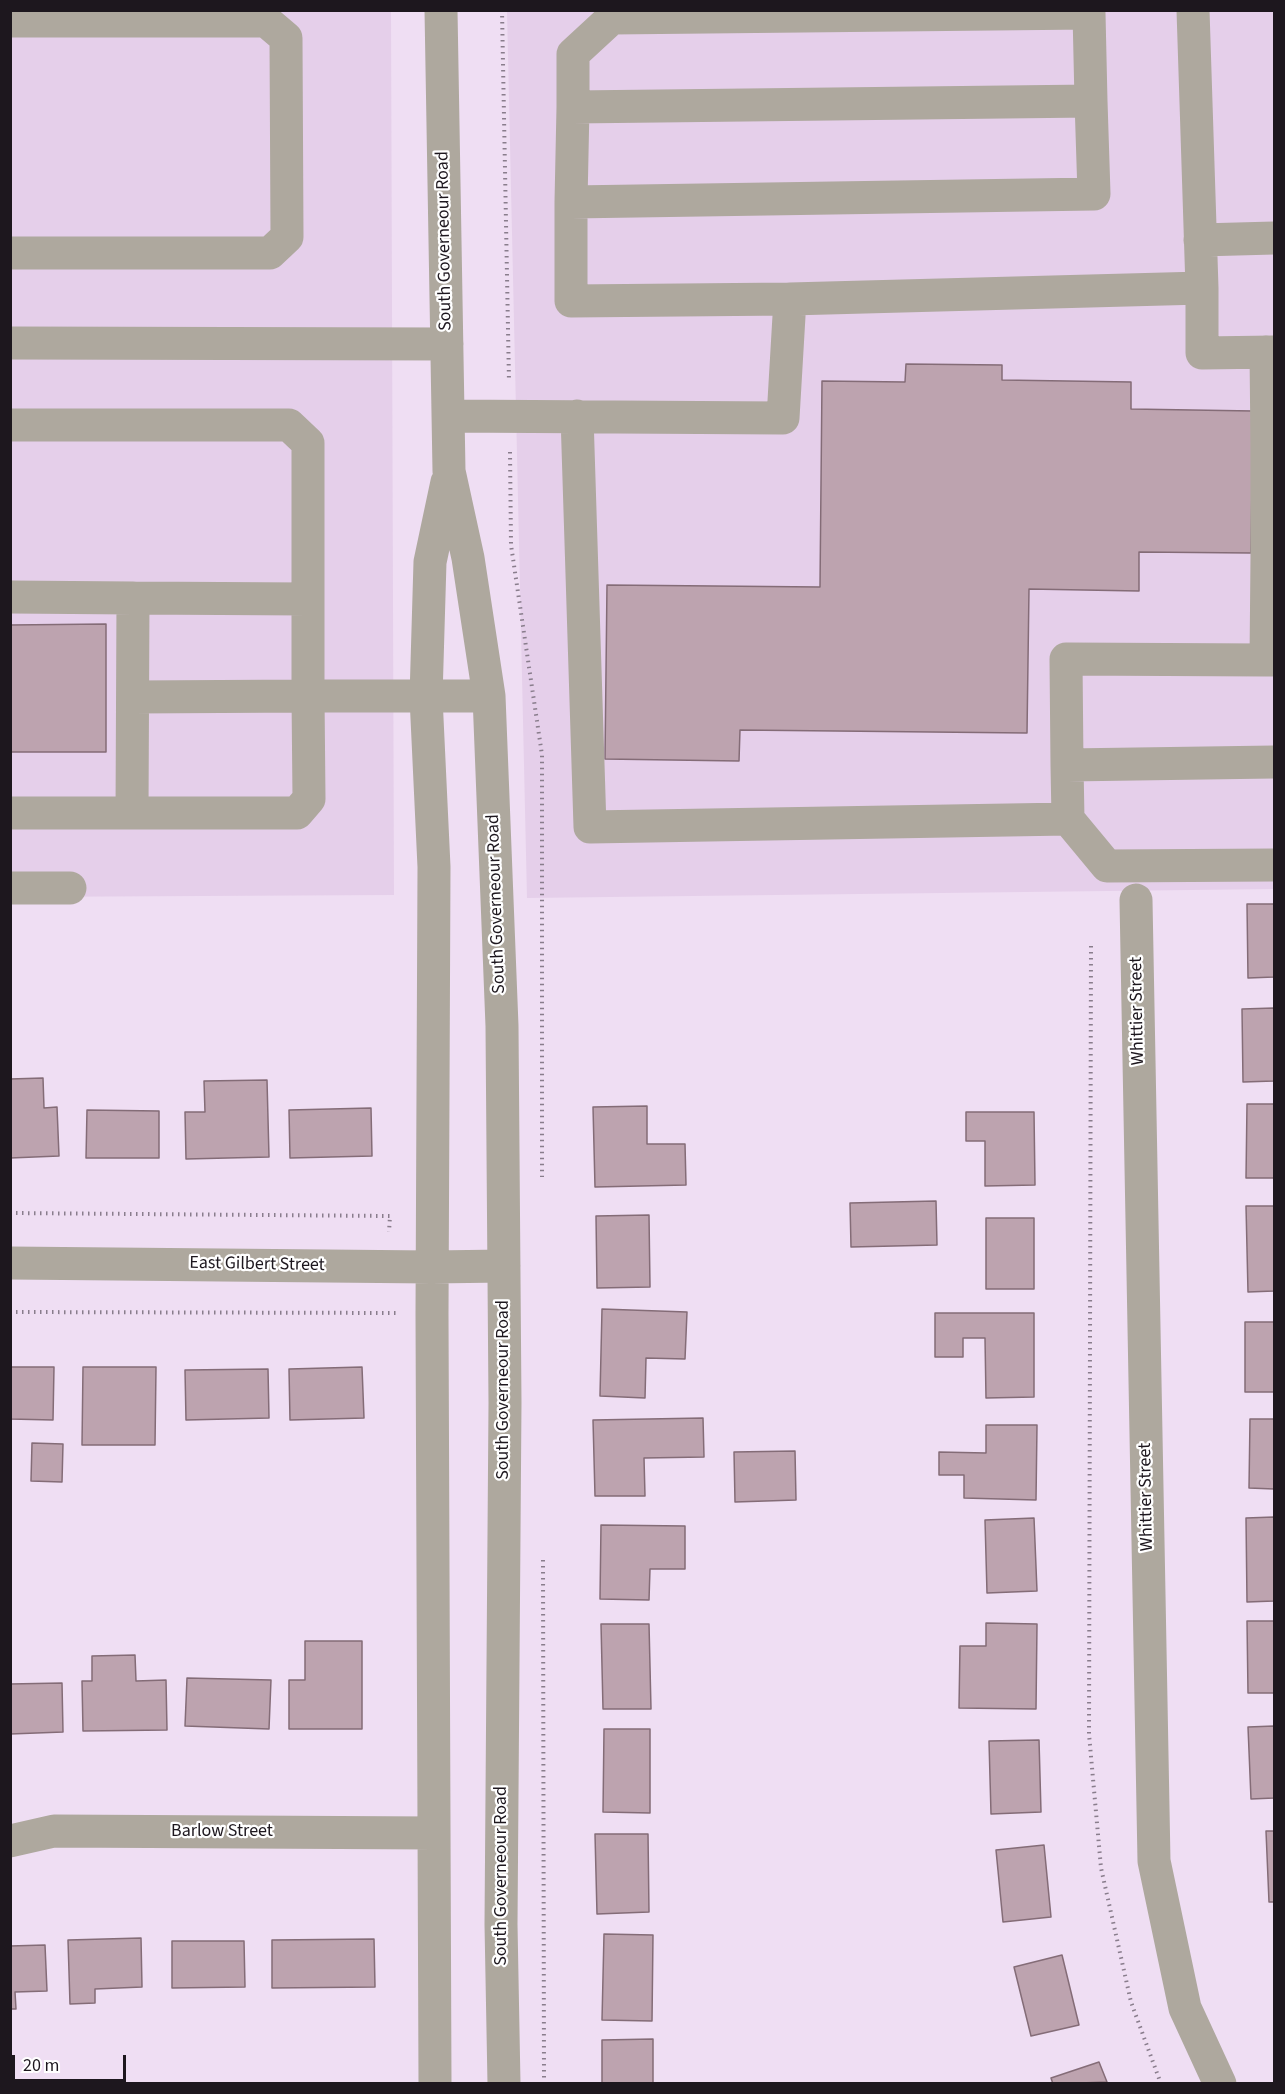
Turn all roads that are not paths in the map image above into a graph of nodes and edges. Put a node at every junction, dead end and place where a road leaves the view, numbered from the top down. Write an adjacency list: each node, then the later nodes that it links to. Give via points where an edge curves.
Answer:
1 (441, 10): 13 (street, South Governeour Road)
2 (1193, 10): 8 (street)
3 (10, 21): 9 (street, via 266,21 286,38 287,213 287,237 270,252)
4 (1091, 101): 5 (street); 5 (street, via 1089,13 612,18 573,54); 6 (street, via 1094,194)
5 (573, 107): 6 (street)
6 (571, 202): 11 (street, via 571,301)
7 (1275, 238): 8 (street)
8 (1200, 240): 10 (street)
9 (10, 253)
10 (1202, 288): 11 (street); 14 (street, via 1202,353)
11 (790, 299): 16 (street, via 783,418)
12 (10, 343): 13 (street)
13 (447, 344): 15 (street, South Governeour Road)
14 (1270, 352): 18 (street)
15 (448, 416): 16 (street); 19 (street, South Governeour Road)
16 (577, 416): 33 (street, via 590,827)
17 (10, 425): 23 (street, via 290,425 308,443)
18 (1271, 447): 20 (street)
19 (449, 471): 26 (street, South Governeour Road, via 468,558); 28 (street, South Governeour Road, via 430,562)
20 (1271, 557): 24 (street)
21 (10, 597): 22 (street)
22 (133, 598): 23 (street); 27 (street)
23 (308, 599): 25 (street)
24 (1270, 660): 30 (street, via 1066,659)
25 (308, 696): 27 (street); 28 (street); 32 (street, via 309,799 297,813)
26 (489, 696): 28 (street); 39 (street, South Governeour Road, via 502,1026)
27 (133, 697): 32 (street)
28 (426, 697): 40 (street, South Governeour Road, via 434,867)
29 (1275, 762): 30 (street)
30 (1067, 765): 33 (street)
31 (10, 813): 32 (street)
32 (132, 813)
33 (1068, 819): 34 (street, via 1107,866)
34 (1275, 865)
35 (10, 888): 36 (street)
36 (70, 888)
37 (1136, 900): 45 (street, Whittier Street, via 1154,1861 1185,2008)
38 (10, 1263): 40 (street, East Gilbert Street)
39 (504, 1266): 40 (street, East Gilbert Street); 44 (street, South Governeour Road)
40 (432, 1267): 41 (street, South Governeour Road)
41 (434, 1833): 42 (street, Barlow Street, via 54,1831); 43 (street, South Governeour Road)
42 (10, 1841)
43 (435, 2084)
44 (504, 2084)
45 (1220, 2084)

